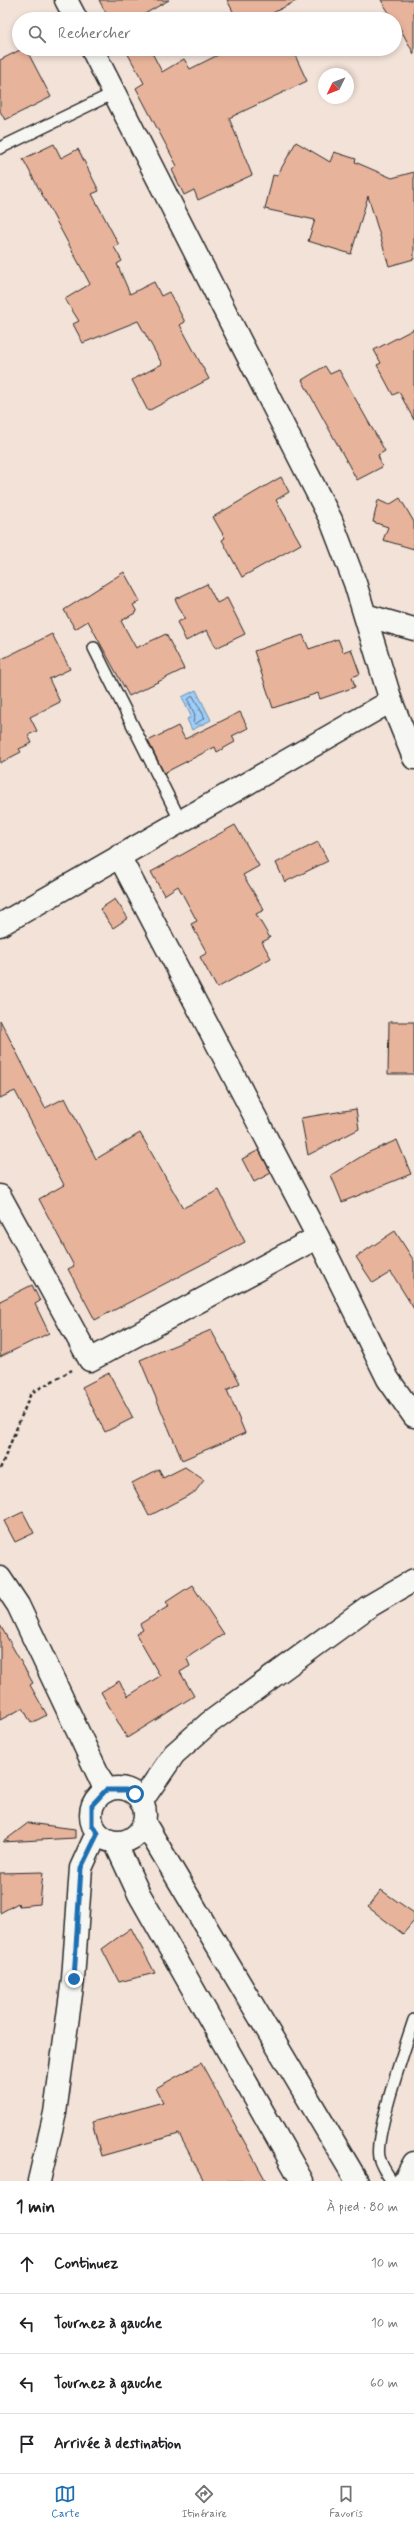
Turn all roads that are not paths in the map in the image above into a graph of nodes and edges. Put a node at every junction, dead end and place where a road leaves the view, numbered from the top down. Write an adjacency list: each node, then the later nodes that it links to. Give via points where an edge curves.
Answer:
1 (66, 0): 2 (street)
2 (72, 12)
3 (96, 56): 4 (street)
4 (114, 93): 5 (lane); 6 (street, via 331,520)
5 (0, 148)
6 (365, 615): 7 (street); 9 (street)
7 (414, 629)
8 (94, 648): 11 (lane)
9 (390, 701): 10 (street); 11 (street)
10 (414, 758)
11 (181, 822): 12 (street)
12 (119, 856): 13 (street); 15 (street)
13 (0, 925)
14 (0, 1196): 15 (street, via 90,1360)
15 (318, 1237): 16 (street, via 388,1379)
16 (414, 1416)
17 (0, 1578): 19 (street, via 18,1605)
18 (414, 1580): 20 (street, via 368,1607 208,1723 174,1754)
19 (106, 1790): 20 (street, via 126,1790 135,1794); 21 (street, via 92,1805 92,1825)
20 (143, 1812): 21 (street, via 133,1838 124,1842); 26 (street)
21 (106, 1838): 24 (street, via 81,1868 74,1979 55,2113); 25 (street)
22 (414, 2020): 27 (lane, via 396,2073 380,2143 379,2155)
23 (414, 2163): 28 (street)
24 (39, 2181)
25 (302, 2181)
26 (357, 2181)
27 (392, 2181)
28 (404, 2181)

